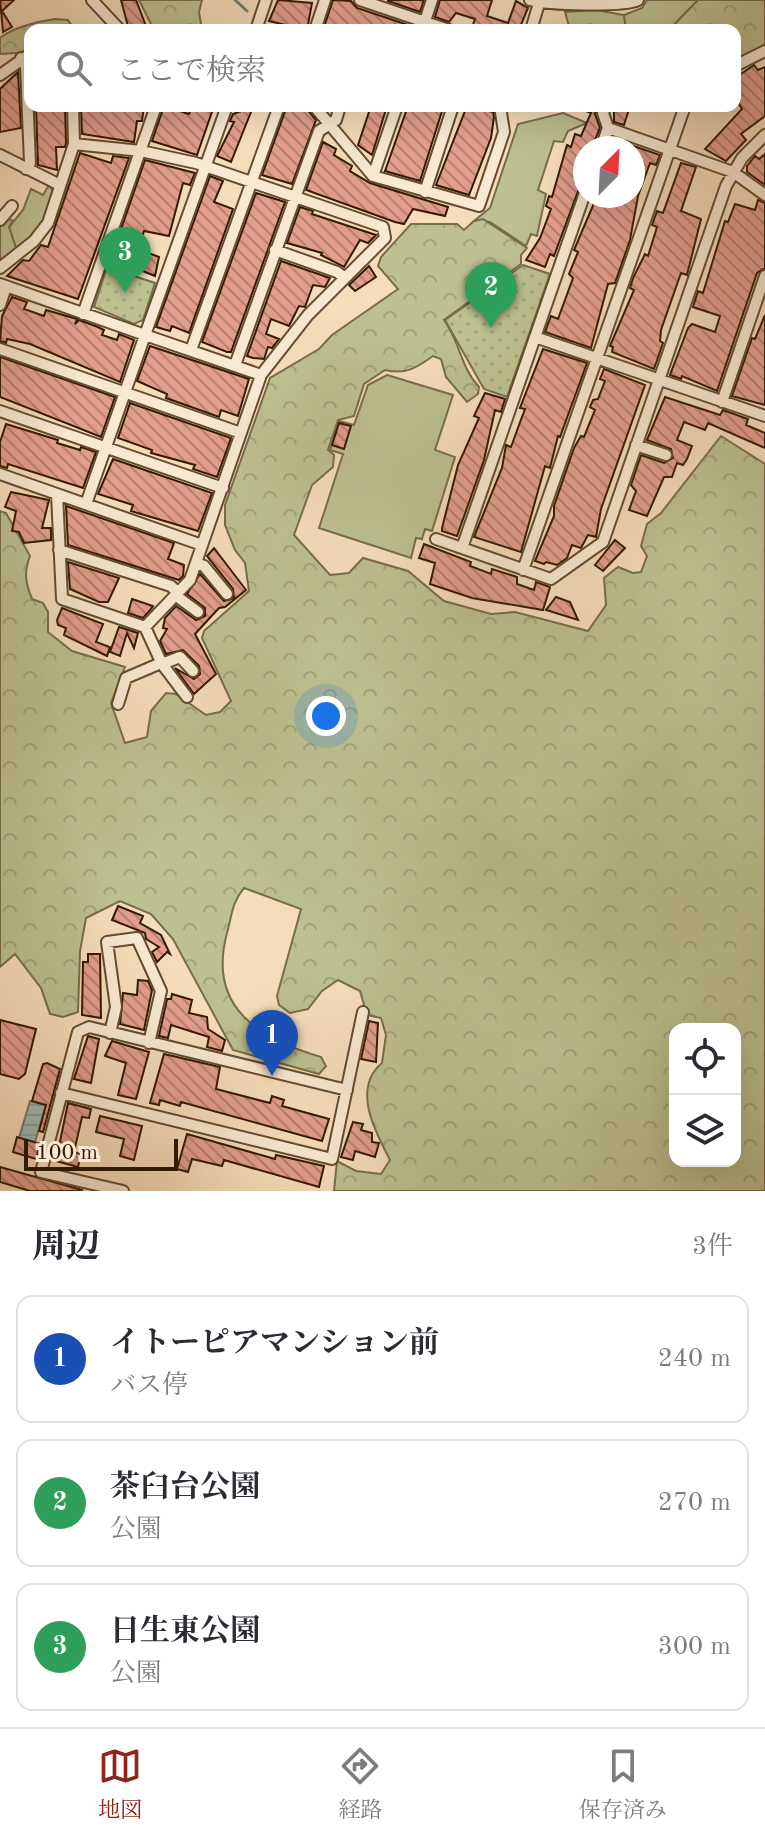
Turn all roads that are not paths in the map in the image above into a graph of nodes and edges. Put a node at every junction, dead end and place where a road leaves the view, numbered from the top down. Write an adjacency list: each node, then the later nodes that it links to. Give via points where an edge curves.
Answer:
1 (92, 0): 9 (street)
2 (266, 0): 10 (street)
3 (325, 0): 11 (street)
4 (360, 0): 12 (street)
5 (432, 0): 13 (street)
6 (638, 0): 8 (street, via 623,7)
7 (536, 1): 8 (street); 14 (street)
8 (597, 1)
9 (114, 24)
10 (261, 24)
11 (317, 24)
12 (419, 24)
13 (425, 24)
14 (532, 24)
15 (765, 51): 17 (street)
16 (24, 57): 18 (street)
17 (741, 63)
18 (0, 75)
19 (28, 112): 40 (street)
20 (73, 112): 35 (street)
21 (154, 112): 37 (street)
22 (225, 112): 39 (street)
23 (277, 112): 43 (street)
24 (318, 112): 31 (street)
25 (338, 112): 31 (street, via 336,120)
26 (395, 112): 42 (street)
27 (451, 112): 45 (street)
28 (501, 112): 45 (street, via 504,132 479,206)
29 (603, 112): 32 (street)
30 (683, 112): 36 (street)
31 (326, 124): 42 (street); 47 (street)
32 (608, 128): 34 (street); 36 (street)
33 (765, 135): 41 (street)
34 (605, 136)
35 (74, 144): 37 (street); 44 (street)
36 (669, 148): 41 (street); 62 (street)
37 (141, 151): 39 (street); 57 (street)
38 (0, 155): 40 (street)
39 (205, 166): 43 (street); 58 (street)
40 (26, 169): 44 (street)
41 (733, 172): 46 (street); 65 (street)
42 (373, 176): 45 (street)
43 (250, 181): 47 (street); 61 (street)
44 (60, 185): 52 (street, via 42,234)
45 (425, 192)
46 (765, 195)
47 (294, 196): 51 (street); 54 (street, via 383,227 385,238)
48 (12, 206): 50 (street)
49 (580, 208): 59 (street)
50 (0, 220)
51 (275, 250): 54 (street); 63 (street)
52 (0, 268)
53 (765, 276): 67 (street)
54 (345, 278): 64 (street)
55 (3, 286): 56 (street); 57 (street)
56 (0, 305)
57 (83, 314): 58 (street)
58 (145, 335): 61 (street); 66 (street)
59 (535, 337): 62 (street); 80 (street)
60 (0, 349): 66 (street)
61 (191, 350): 63 (street)
62 (596, 358): 65 (street); 83 (street)
63 (235, 365): 64 (street)
64 (261, 375): 70 (street)
65 (658, 380): 67 (street); 71 (street)
66 (125, 392): 70 (street); 72 (street)
67 (722, 402): 69 (street)
68 (0, 411): 72 (street)
69 (765, 416)
70 (241, 433): 75 (street)
71 (636, 445): 73 (street); 83 (street, via 603,542 551,579)
72 (106, 447): 75 (street); 77 (street)
73 (666, 455)
74 (0, 474): 76 (street)
75 (223, 488): 79 (street)
76 (57, 494): 77 (street); 81 (street)
77 (86, 504): 79 (street)
78 (436, 539): 80 (street)
79 (202, 545): 82 (street)
80 (462, 548): 83 (street)
81 (59, 550): 84 (street, via 171,586); 87 (street, via 62,599)
82 (196, 563): 84 (street); 85 (street)
83 (523, 570)
84 (177, 594): 86 (street); 87 (street)
85 (227, 594)
86 (198, 612)
87 (145, 627): 88 (street)
88 (162, 663): 89 (street, via 179,652); 90 (street); 91 (street, via 126,678)
89 (193, 671)
90 (187, 697)
91 (118, 704)
92 (363, 1012): 95 (street)
93 (110, 1033): 94 (street); 94 (street, via 116,1007 107,942 137,938 161,991); 96 (street, via 89,1027 78,1032)
94 (149, 1043): 95 (street)
95 (347, 1090): 96 (street, via 332,1159)
96 (61, 1093): 97 (street, via 41,1172)
97 (123, 1191)

